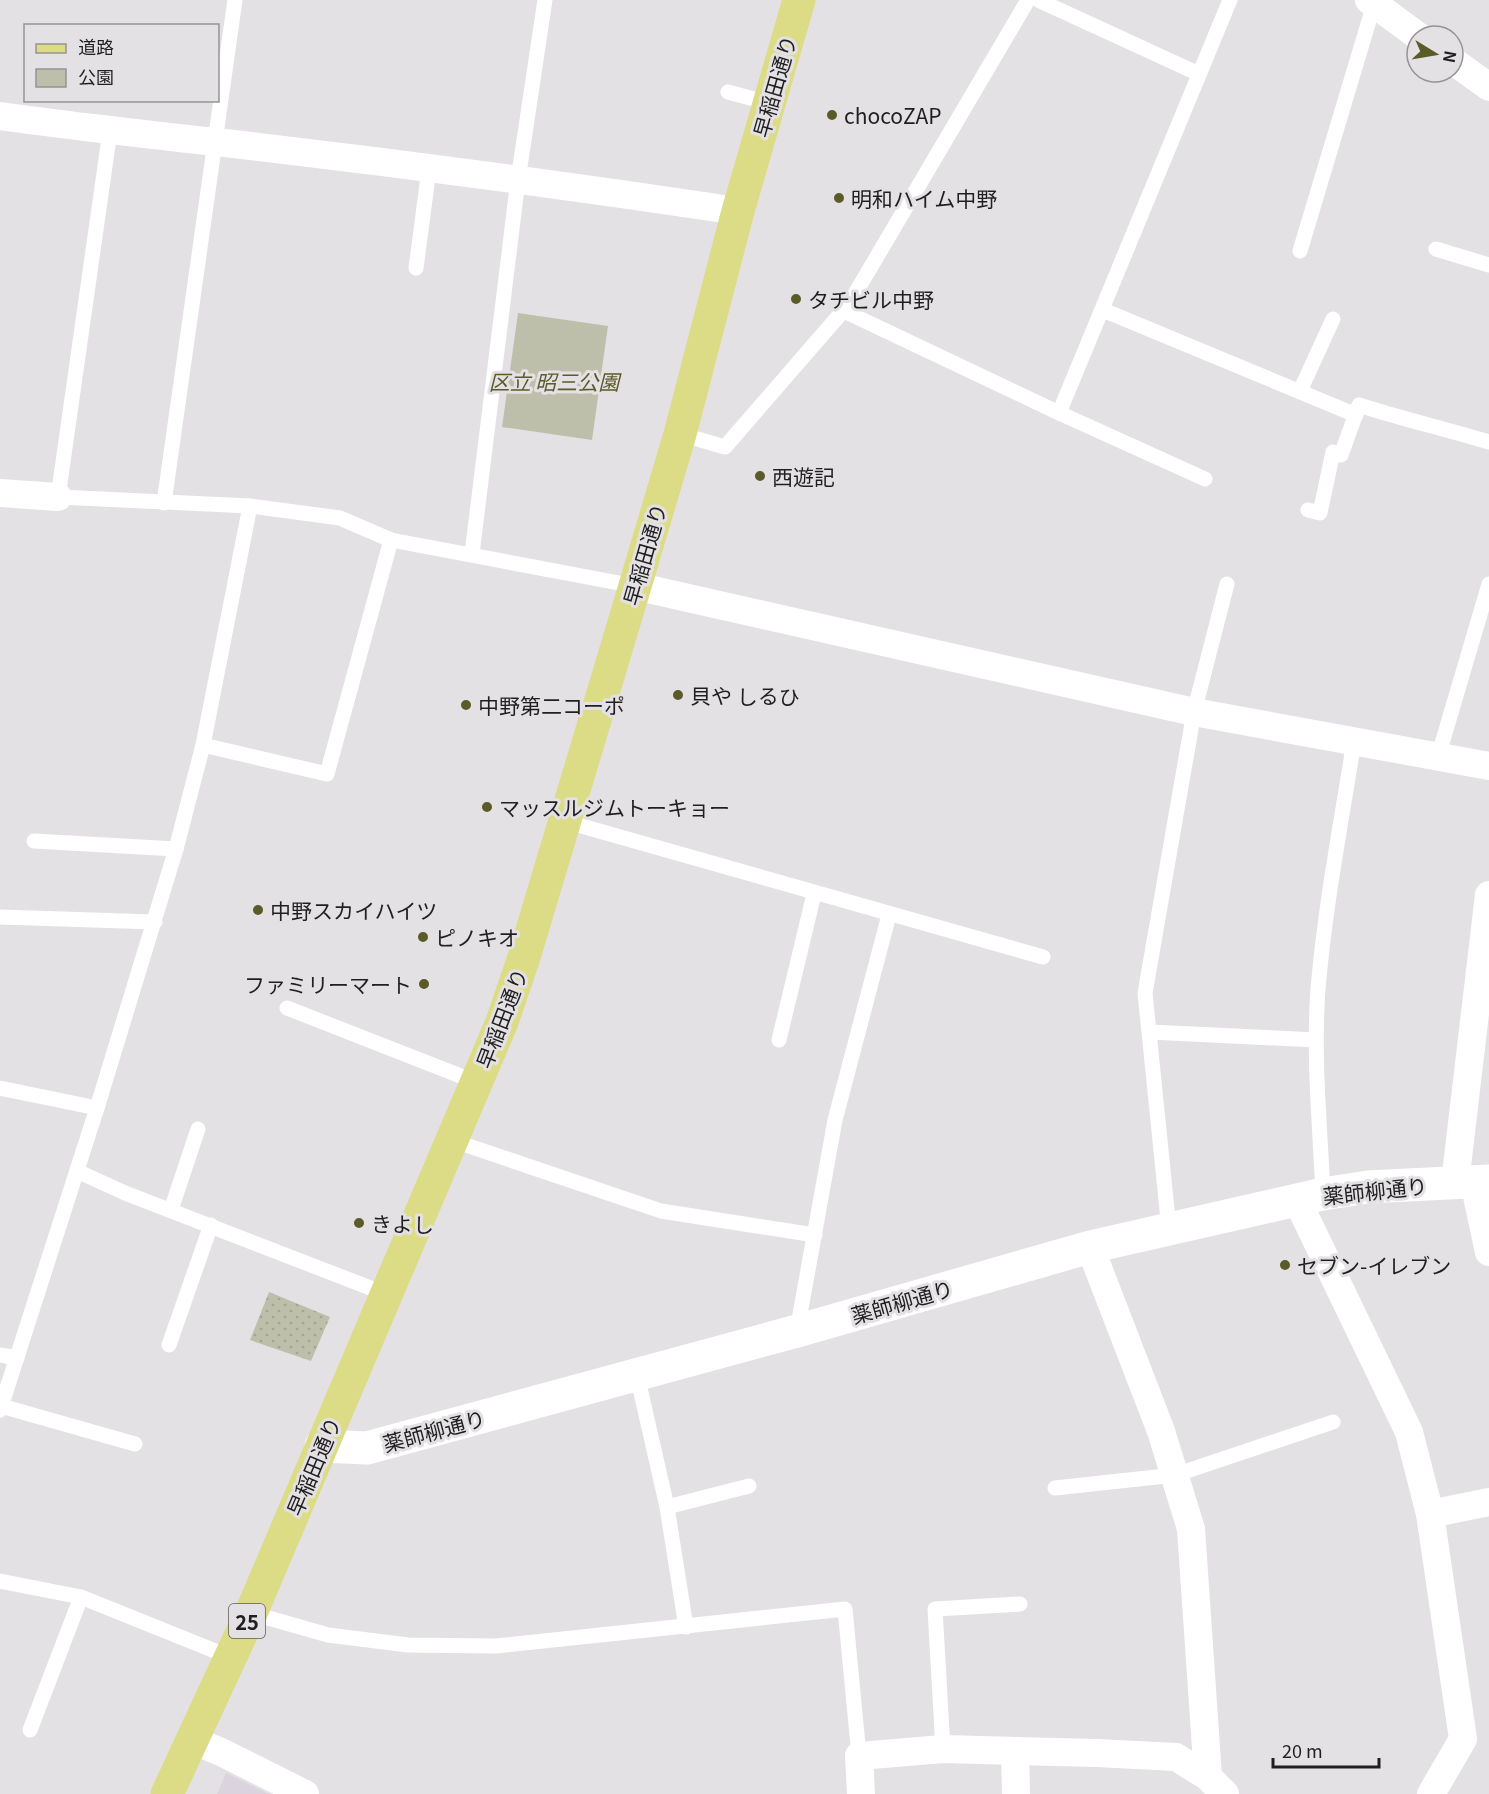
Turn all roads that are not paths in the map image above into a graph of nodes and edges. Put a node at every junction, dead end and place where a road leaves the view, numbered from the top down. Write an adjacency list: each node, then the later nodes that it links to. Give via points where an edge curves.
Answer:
1 (235, 0): 16 (lane)
2 (545, 0): 18 (lane)
3 (799, 0): 13 (main road, 早稲田通り / 25)
4 (1028, 0): 24 (lane)
5 (1038, 0): 10 (lane)
6 (1230, 0): 10 (lane)
7 (1371, 2): 8 (street); 21 (lane)
8 (1405, 27)
9 (1465, 70): 11 (street)
10 (1199, 74): 25 (lane)
11 (1489, 87)
12 (728, 92): 13 (lane)
13 (769, 103): 19 (main road, 早稲田通り / 25)
14 (0, 117): 15 (street)
15 (110, 131): 16 (street); 34 (lane)
16 (215, 142): 17 (street); 35 (lane)
17 (429, 169): 18 (street); 23 (lane)
18 (518, 180): 19 (street); 39 (lane)
19 (738, 211): 30 (main road, 早稲田通り / 25)
20 (1436, 249): 22 (lane)
21 (1300, 251)
22 (1489, 265)
23 (417, 268)
24 (844, 310): 28 (lane); 30 (lane, via 725,447)
25 (1103, 310): 27 (lane); 28 (lane)
26 (1333, 319): 27 (lane)
27 (1300, 391): 29 (lane)
28 (1059, 413): 32 (lane)
29 (1356, 414): 31 (lane, via 1359,405); 37 (lane, via 1341,455 1333,452 1320,513)
30 (680, 434): 42 (main road, 早稲田通り / 25)
31 (1489, 442)
32 (1205, 479)
33 (0, 493): 34 (street)
34 (58, 497): 35 (lane)
35 (164, 502): 36 (lane)
36 (250, 506): 38 (lane, via 340,518); 45 (lane)
37 (1308, 510)
38 (391, 540): 39 (lane); 45 (lane, via 327,774)
39 (472, 554): 42 (lane)
40 (1227, 584): 43 (lane)
41 (1489, 584): 46 (lane)
42 (635, 586): 43 (street); 48 (main road, 早稲田通り / 25)
43 (1194, 712): 44 (street); 58 (lane, via 1145,993)
44 (1354, 741): 46 (street); 60 (lane, via 1324,929)
45 (203, 745): 50 (lane)
46 (1438, 756): 47 (street)
47 (1489, 766)
48 (564, 821): 51 (lane); 61 (main road, 早稲田通り / 25, via 525,957)
49 (34, 841): 50 (lane)
50 (176, 849): 55 (lane)
51 (814, 894): 53 (lane); 59 (lane)
52 (1489, 895): 67 (street)
53 (889, 915): 56 (lane); 72 (lane, via 835,1120)
54 (0, 917): 55 (lane)
55 (154, 922): 63 (lane)
56 (1043, 957)
57 (287, 1008): 61 (lane)
58 (1150, 1032): 60 (lane); 71 (lane)
59 (779, 1040)
60 (1316, 1040): 68 (lane)
61 (476, 1082): 65 (main road, 早稲田通り / 25)
62 (0, 1088): 63 (lane)
63 (97, 1107): 66 (lane)
64 (198, 1130): 69 (lane)
65 (452, 1140): 72 (lane, via 661,1211); 75 (main road, 早稲田通り / 25)
66 (77, 1171): 69 (lane); 79 (lane)
67 (1473, 1182): 68 (street, 薬師柳通り, via 1368,1187); 74 (street)
68 (1310, 1197): 71 (street, 薬師柳通り); 90 (street, via 1409,1432)
69 (171, 1210): 70 (lane)
70 (211, 1225): 75 (lane); 77 (lane)
71 (1169, 1228): 73 (street, 薬師柳通り)
72 (814, 1235): 76 (lane)
73 (1090, 1247): 76 (street, 薬師柳通り); 85 (street)
74 (1489, 1252)
75 (386, 1294): 84 (main road, 早稲田通り / 25)
76 (797, 1331): 80 (street, 薬師柳通り)
77 (169, 1345)
78 (0, 1355): 79 (lane)
79 (17, 1358): 81 (lane)
80 (637, 1375): 84 (street, 薬師柳通り, via 367,1448); 89 (lane)
81 (1, 1408): 83 (lane)
82 (1333, 1422): 85 (lane)
83 (135, 1444)
84 (321, 1446): 94 (main road, 早稲田通り / 25)
85 (1175, 1475): 87 (lane); 103 (street, via 1191,1529)
86 (749, 1486): 89 (lane)
87 (1055, 1488)
88 (1489, 1502): 90 (street)
89 (667, 1507): 95 (lane)
90 (1430, 1514): 98 (street)
91 (0, 1581): 92 (lane)
92 (81, 1597): 96 (lane); 97 (lane)
93 (1020, 1604): 100 (lane, via 935,1609)
94 (251, 1613): 95 (lane, via 328,1635 408,1645 496,1646); 96 (main road, 早稲田通り / 25)
95 (686, 1627): 102 (lane, via 845,1608)
96 (230, 1657): 99 (main road, 早稲田通り / 25)
97 (30, 1730)
98 (1476, 1738): 108 (street)
99 (192, 1740): 104 (main road, 早稲田通り / 25); 105 (street)
100 (943, 1749): 101 (street); 102 (street)
101 (1015, 1751): 103 (street, via 1176,1757); 107 (street)
102 (859, 1756): 106 (street)
103 (1216, 1785)
104 (167, 1794)
105 (305, 1794)
106 (861, 1794)
107 (1017, 1794)
108 (1431, 1794)

